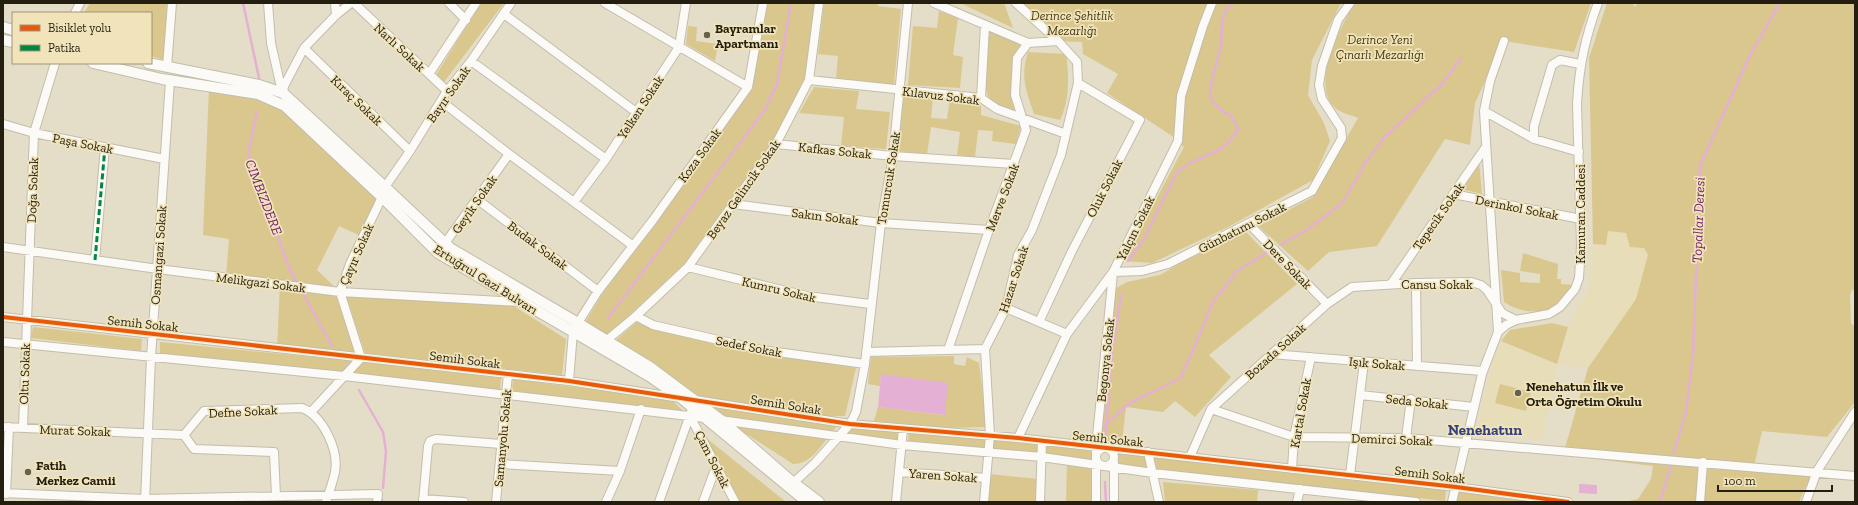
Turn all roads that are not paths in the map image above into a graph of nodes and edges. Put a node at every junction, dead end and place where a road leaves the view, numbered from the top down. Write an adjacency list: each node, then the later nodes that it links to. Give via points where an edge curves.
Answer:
1 (172, 3): 35 (street)
2 (268, 3): 43 (street, via 271,43)
3 (335, 3): 22 (street)
4 (351, 3): 22 (street)
5 (354, 3): 36 (street, Narlı Sokak)
6 (449, 3): 23 (street)
7 (476, 3): 23 (street)
8 (511, 3): 21 (street, Bayır Sokak)
9 (604, 3): 20 (street)
10 (622, 3): 20 (street)
11 (686, 3): 28 (street, Yelken Sokak)
12 (763, 3): 40 (street, Koza Sokak)
13 (819, 3): 37 (street, Beyaz Gelincik Sokak)
14 (908, 3): 41 (street, Tomurcuk Sokak)
15 (934, 3): 24 (street)
16 (1016, 3): 25 (street)
17 (1212, 3): 82 (street, Yalçın Sokak, via 1181,96 1178,141)
18 (1350, 3): 72 (street, Günbatımı Sokak, via 1338,20 1322,66 1319,85 1322,100 1341,128 1342,138 1312,191)
19 (1598, 3): 34 (street, Kamuran Caddesi)
20 (620, 12): 28 (street)
21 (504, 14): 30 (street, Bayır Sokak); 47 (street)
22 (336, 15): 29 (street)
23 (466, 20): 36 (street)
24 (985, 25): 27 (street); 44 (street)
25 (1058, 41): 27 (street); 39 (street, Hazar Sokak, via 1077,62)
26 (1504, 41): 46 (street, via 1490,82)
27 (1028, 43): 48 (street, Merve Sokak, via 1017,58 1015,95)
28 (679, 47): 40 (street); 47 (street, Yelken Sokak)
29 (304, 48): 43 (street); 56 (street, Kıraç Sokak)
30 (471, 61): 42 (street, Bayır Sokak); 60 (street)
31 (55, 64): 50 (street, Doğa Sokak)
32 (98, 64): 38 (main road, Ertuğrul Gazi Bulvarı)
33 (152, 64): 35 (main road, Ertuğrul Gazi Bulvarı)
34 (1580, 64): 52 (street, via 1560,60 1552,65 1534,126); 57 (street, Kamuran Caddesi, via 1577,104)
35 (166, 68): 43 (main road, Ertuğrul Gazi Bulvarı, via 259,85)
36 (429, 74): 42 (street, Narlı Sokak)
37 (809, 80): 41 (street, Kılavuz Sokak); 53 (street, Beyaz Gelincik Sokak)
38 (170, 81): 61 (street, Osmangazi Sokak); 65 (main road, Ertuğrul Gazi Bulvarı, via 258,94 285,106)
39 (1078, 83): 51 (street, Hazar Sokak); 96 (street, Oluk Sokak, via 1140,120 1072,251)
40 (748, 87): 75 (street, Koza Sokak)
41 (899, 90): 44 (street, Kılavuz Sokak); 59 (street, Tomurcuk Sokak)
42 (447, 91): 45 (street, Bayır Sokak)
43 (282, 93): 63 (main road, Ertuğrul Gazi Bulvarı)
44 (981, 98): 48 (street, Kılavuz Sokak, via 997,109)
45 (442, 101): 56 (street, Bayır Sokak); 58 (street)
46 (1484, 111): 52 (street); 55 (street)
47 (636, 112): 60 (street, Yelken Sokak)
48 (1024, 118): 51 (street, Kılavuz Sokak); 62 (street, Merve Sokak, via 1026,130)
49 (3, 124): 50 (street, Paşa Sokak)
50 (34, 134): 54 (street, Paşa Sokak); 77 (street, Doğa Sokak)
51 (1066, 134): 91 (street, Hazar Sokak, via 1061,155 1032,230 1018,255)
52 (1534, 139): 57 (street)
53 (776, 144): 59 (street, Kafkas Sokak); 69 (street, Beyaz Gelincik Sokak)
54 (104, 147): 61 (street, Paşa Sokak); 79 (street)
55 (1485, 148): 64 (street, Tepecik Sokak); 68 (street)
56 (410, 151): 63 (street, Bayır Sokak)
57 (1579, 152): 70 (street, Kamuran Caddesi)
58 (509, 154): 66 (street, Geyik Sokak); 67 (street)
59 (893, 156): 62 (street, Kafkas Sokak); 71 (street, Tomurcuk Sokak)
60 (606, 158): 67 (street, Yelken Sokak)
61 (164, 159): 81 (street, Osmangazi Sokak)
62 (1014, 164): 73 (street, Merve Sokak)
63 (385, 187): 74 (main road, Ertuğrul Gazi Bulvarı)
64 (1453, 194): 68 (street, Derinkol Sokak); 84 (street, Tepecik Sokak)
65 (382, 197): 78 (main road, Ertuğrul Gazi Bulvarı); 86 (street, Çayır Sokak, via 350,264)
66 (478, 200): 74 (street, Geyik Sokak); 85 (street, Budak Sokak)
67 (574, 202): 75 (street)
68 (1488, 202): 70 (street, Derinkol Sokak); 90 (street)
69 (733, 204): 71 (street, Sakın Sokak); 80 (street, Beyaz Gelincik Sokak)
70 (1581, 220): 95 (street, Kamuran Caddesi, via 1579,278 1575,290 1560,307 1549,314)
71 (881, 223): 73 (street, Sakın Sokak); 88 (street, Tomurcuk Sokak)
72 (1249, 224): 82 (street, Günbatımı Sokak, via 1168,264 1142,271); 89 (street, Dere Sokak)
73 (989, 230): 105 (street, Merve Sokak)
74 (445, 244): 78 (street, Geyik Sokak); 97 (main road, Ertuğrul Gazi Bulvarı)
75 (632, 245): 85 (street, Koza Sokak)
76 (3, 247): 77 (street, Melikgazi Sokak)
77 (29, 251): 79 (street, Melikgazi Sokak); 94 (street, Doğa Sokak)
78 (438, 253): 87 (main road, Ertuğrul Gazi Bulvarı)
79 (96, 260): 81 (street, Melikgazi Sokak)
80 (688, 267): 88 (street, Kumru Sokak, via 807,296); 92 (street, Beyaz Gelincik Sokak)
81 (158, 269): 86 (street, Melikgazi Sokak); 99 (street, Osmangazi Sokak)
82 (1113, 272): 100 (street, Yalçın Sokak); 146 (street, Begonya Sokak)
83 (1416, 283): 84 (street, Cansu Sokak); 90 (street, Cansu Sokak, via 1471,282 1487,290); 113 (street)
84 (1390, 284): 89 (street, Bozada Sokak, via 1352,287)
85 (598, 291): 97 (street, Koza Sokak)
86 (340, 292): 87 (street, Melikgazi Sokak); 110 (street, Çayır Sokak)
87 (521, 302): 97 (main road, Ertuğrul Gazi Bulvarı)
88 (870, 304): 106 (street, Tomurcuk Sokak)
89 (1327, 304): 107 (street, Bozada Sokak)
90 (1496, 305): 95 (street, Cansu Sokak, via 1502,313); 98 (street)
91 (1006, 308): 96 (street); 104 (street, Hazar Sokak)
92 (636, 316): 101 (street, Beyaz Gelincik Sokak); 112 (street, Sedef Sokak, via 653,325 762,350)
93 (3, 317): 94 (street, Semih Sokak)
94 (26, 320): 99 (street, Semih Sokak); 103 (street, Oltu Sokak)
95 (1516, 320): 98 (street, Kamuran Caddesi)
96 (1040, 322): 100 (street)
97 (576, 327): 101 (main road, Ertuğrul Gazi Bulvarı); 117 (street); 120 (main road, Ertuğrul Gazi Bulvarı)
98 (1498, 332): 114 (street)
99 (153, 334): 108 (street, Osmangazi Sokak); 110 (street, Semih Sokak)
100 (1067, 334): 140 (street, Yalçın Sokak)
101 (607, 340): 123 (main road, Ertuğrul Gazi Bulvarı, via 650,367)
102 (3, 342): 103 (street, Semih Sokak)
103 (25, 344): 108 (street, Semih Sokak); 132 (street, Oltu Sokak)
104 (985, 349): 105 (street); 136 (street)
105 (948, 350): 106 (street)
106 (866, 352): 112 (street, Tomurcuk Sokak)
107 (1271, 354): 109 (street, Işık Sokak); 125 (street, Bozada Sokak)
108 (151, 357): 116 (street, Semih Sokak); 134 (street, Osmangazi Sokak)
109 (1311, 357): 111 (street, Işık Sokak); 138 (street, Kartal Sokak)
110 (361, 358): 115 (street, Semih Sokak); 116 (street)
111 (1364, 362): 113 (street, Işık Sokak); 119 (street)
112 (865, 364): 130 (street, Tomurcuk Sokak, via 856,412)
113 (1417, 366): 114 (street, Işık Sokak)
114 (1482, 371): 122 (street)
115 (508, 374): 117 (street, Semih Sokak); 118 (street, Samanyolu Sokak)
116 (344, 376): 118 (street, Semih Sokak); 126 (street)
117 (569, 381): 120 (street, Semih Sokak)
118 (506, 395): 124 (street, Semih Sokak); 144 (street, Samanyolu Sokak)
119 (1360, 395): 121 (street, Seda Sokak); 139 (street)
120 (681, 398): 123 (main road, Ertuğrul Gazi Bulvarı)
121 (1411, 399): 122 (street, Seda Sokak); 141 (street)
122 (1474, 407): 143 (street)
123 (692, 408): 124 (street, Semih Sokak); 128 (main road, Ertuğrul Gazi Bulvarı); 129 (main road, Ertuğrul Gazi Bulvarı); 130 (street, Semih Sokak); 158 (street, Çam Sokak, via 700,433); 182 (street)
124 (642, 409): 161 (street)
125 (1211, 409): 138 (street, Demirci Sokak); 152 (street, Bozada Sokak)
126 (311, 412): 135 (street, Defne Sokak, via 302,408 204,411); 174 (street, via 322,423 336,456 335,471)
127 (1855, 412): 163 (street)
128 (705, 418): 129 (street, Semih Sokak); 185 (main road, Ertuğrul Gazi Bulvarı)
129 (720, 420): 137 (street, Semih Sokak); 168 (main road, Ertuğrul Gazi Bulvarı)
130 (850, 424): 133 (street, Semih Sokak); 137 (street, Tomurcuk Sokak)
131 (6, 427): 132 (street, Murat Sokak); 171 (street)
132 (23, 428): 134 (street, Murat Sokak)
133 (904, 429): 136 (street, Semih Sokak); 145 (street)
134 (148, 433): 135 (street, Murat Sokak); 176 (street, Osmangazi Sokak)
135 (184, 435): 172 (street, via 194,449 274,452)
136 (990, 435): 140 (street, Semih Sokak); 149 (street)
137 (840, 436): 145 (street, Semih Sokak); 168 (street, Tomurcuk Sokak)
138 (1294, 437): 139 (street, Demirci Sokak); 160 (street, Kartal Sokak)
139 (1354, 437): 141 (street, Demirci Sokak); 165 (street)
140 (1018, 438): 142 (street, Semih Sokak)
141 (1406, 438): 143 (street, Demirci Sokak)
142 (1042, 441): 146 (street, Semih Sokak); 151 (street)
143 (1465, 443): 155 (street, Demirci Sokak); 169 (street)
144 (501, 444): 156 (street, Samanyolu Sokak); 177 (street, via 436,439 430,441)
145 (902, 445): 149 (street, Semih Sokak); 162 (street)
146 (1096, 447): 147 (street, Semih Sokak); 154 (street, Begonya Sokak)
147 (1106, 448): 148 (street, Semih Sokak); 153 (street, via 1112,451); 154 (street, via 1099,450)
148 (1115, 449): 150 (street, Semih Sokak); 153 (street)
149 (988, 452): 151 (street, Semih Sokak); 167 (street)
150 (1148, 452): 152 (street, Semih Sokak); 164 (street)
151 (1042, 457): 154 (street, Semih Sokak); 189 (street)
152 (1190, 457): 160 (street, Semih Sokak)
153 (1114, 459): 157 (street, via 1112,464); 159 (street)
154 (1096, 461): 157 (street, Semih Sokak); 190 (street)
155 (1703, 462): 163 (street, Demirci Sokak); 197 (street)
156 (500, 464): 161 (street); 180 (street, Samanyolu Sokak)
157 (1104, 466): 159 (street, Semih Sokak)
158 (716, 467): 183 (street); 184 (street, Çam Sokak)
159 (1113, 468): 164 (street, Semih Sokak); 191 (street)
160 (1292, 469): 165 (street, Semih Sokak)
161 (620, 471): 181 (street)
162 (899, 472): 167 (street, Yaren Sokak); 187 (street)
163 (1817, 472): 166 (street, Demirci Sokak); 198 (street)
164 (1153, 473): 170 (street, Semih Sokak); 192 (street)
165 (1350, 474): 169 (street, Semih Sokak)
166 (1855, 476)
167 (986, 478): 188 (street)
168 (793, 482): 186 (main road, Ertuğrul Gazi Bulvarı)
169 (1456, 487): 195 (street); 196 (street, Semih Sokak)
170 (1300, 489): 175 (street, Semih Sokak); 193 (street)
171 (5, 494): 173 (street)
172 (276, 496): 174 (street); 176 (street)
173 (78, 499): 176 (street)
174 (327, 499): 178 (street, via 378,494)
175 (1364, 499): 194 (street, Semih Sokak)
176 (145, 500)
177 (423, 501): 179 (street)
178 (377, 502)
179 (464, 502)
180 (496, 502)
181 (606, 502)
182 (659, 502)
183 (703, 502)
184 (735, 502)
185 (807, 502)
186 (819, 502)
187 (896, 502)
188 (984, 502)
189 (1040, 502)
190 (1096, 502)
191 (1114, 502)
192 (1159, 502)
193 (1297, 502)
194 (1416, 502)
195 (1452, 502)
196 (1568, 502)
197 (1700, 502)
198 (1806, 502)

